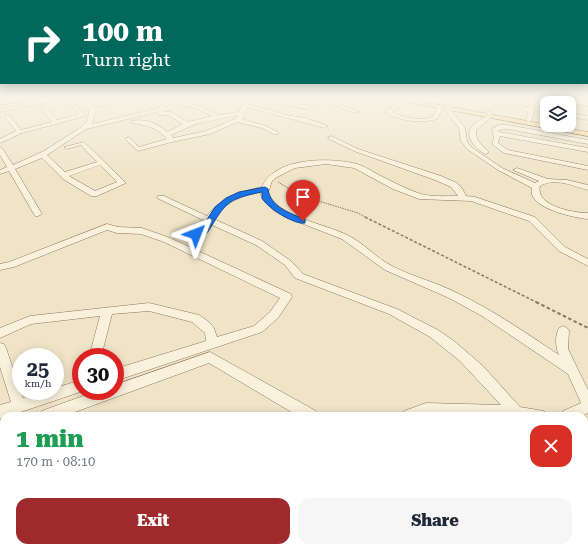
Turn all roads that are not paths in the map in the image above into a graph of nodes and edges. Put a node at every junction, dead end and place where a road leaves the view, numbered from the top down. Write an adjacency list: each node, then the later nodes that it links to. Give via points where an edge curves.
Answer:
1 (13, 124): 16 (street)
2 (53, 124): 16 (street)
3 (90, 124): 14 (street)
4 (102, 124): 14 (street)
5 (150, 124): 20 (street)
6 (187, 124): 20 (street)
7 (229, 124): 20 (street, via 208,133)
8 (254, 124): 18 (street)
9 (318, 124): 13 (street)
10 (459, 124): 38 (street, via 469,148 500,169)
11 (479, 124): 37 (street, via 473,129 472,136 477,145 494,158)
12 (539, 124): 17 (main road)
13 (325, 126)
14 (84, 128): 29 (street)
15 (576, 129): 17 (main road)
16 (20, 132): 23 (street)
17 (586, 132): 24 (street, via 584,138)
18 (276, 133)
19 (496, 136): 24 (street, via 495,129 508,127); 27 (street); 30 (street); 34 (street, via 495,144 506,152)
20 (169, 137): 22 (street, via 138,149)
21 (331, 138): 28 (street)
22 (128, 139)
23 (0, 141)
24 (588, 141)
25 (67, 147): 31 (street, via 82,143)
26 (0, 149): 33 (street)
27 (588, 150)
28 (366, 153): 32 (street); 41 (street, via 454,185)
29 (43, 155): 33 (street); 36 (street)
30 (588, 156)
31 (102, 162): 36 (street); 36 (street, via 122,183 94,194)
32 (351, 165): 40 (street, via 326,162 293,166 271,177); 41 (street, via 422,198)
33 (13, 168): 35 (street); 43 (street)
34 (588, 168)
35 (0, 172)
36 (64, 174)
37 (547, 181): 38 (street); 39 (street, via 568,182)
38 (536, 187): 44 (street, via 535,192 545,203)
39 (588, 188)
40 (265, 189): 45 (street, via 241,194 228,200 217,209); 55 (street, via 266,198 276,208 346,237 388,268 452,295 486,313)
41 (462, 197): 47 (street, via 532,219 562,249)
42 (161, 198): 45 (street)
43 (38, 214)
44 (586, 218)
45 (210, 220): 46 (street, via 204,231); 67 (street, via 259,243 288,263 299,276 399,313 422,326 469,359 492,382)
46 (196, 234)
47 (588, 263)
48 (0, 267): 52 (street, via 107,228 142,231 167,240 287,297 274,315 258,329)
49 (107, 311): 51 (street, via 30,320); 52 (street, via 149,308 195,318 210,331); 54 (street)
50 (563, 331): 55 (street, via 562,349)
51 (0, 333)
52 (213, 344): 56 (street)
53 (0, 348): 61 (street)
54 (97, 348)
55 (572, 371): 60 (street)
56 (124, 372)
57 (124, 388): 64 (street, via 210,357)
58 (72, 389): 61 (street)
59 (91, 400): 63 (street)
60 (588, 405): 68 (street)
61 (19, 406): 62 (street)
62 (0, 412)
63 (58, 412)
64 (304, 412)
65 (419, 412): 66 (street, via 426,409)
66 (481, 412)
67 (515, 412)
68 (575, 412)

